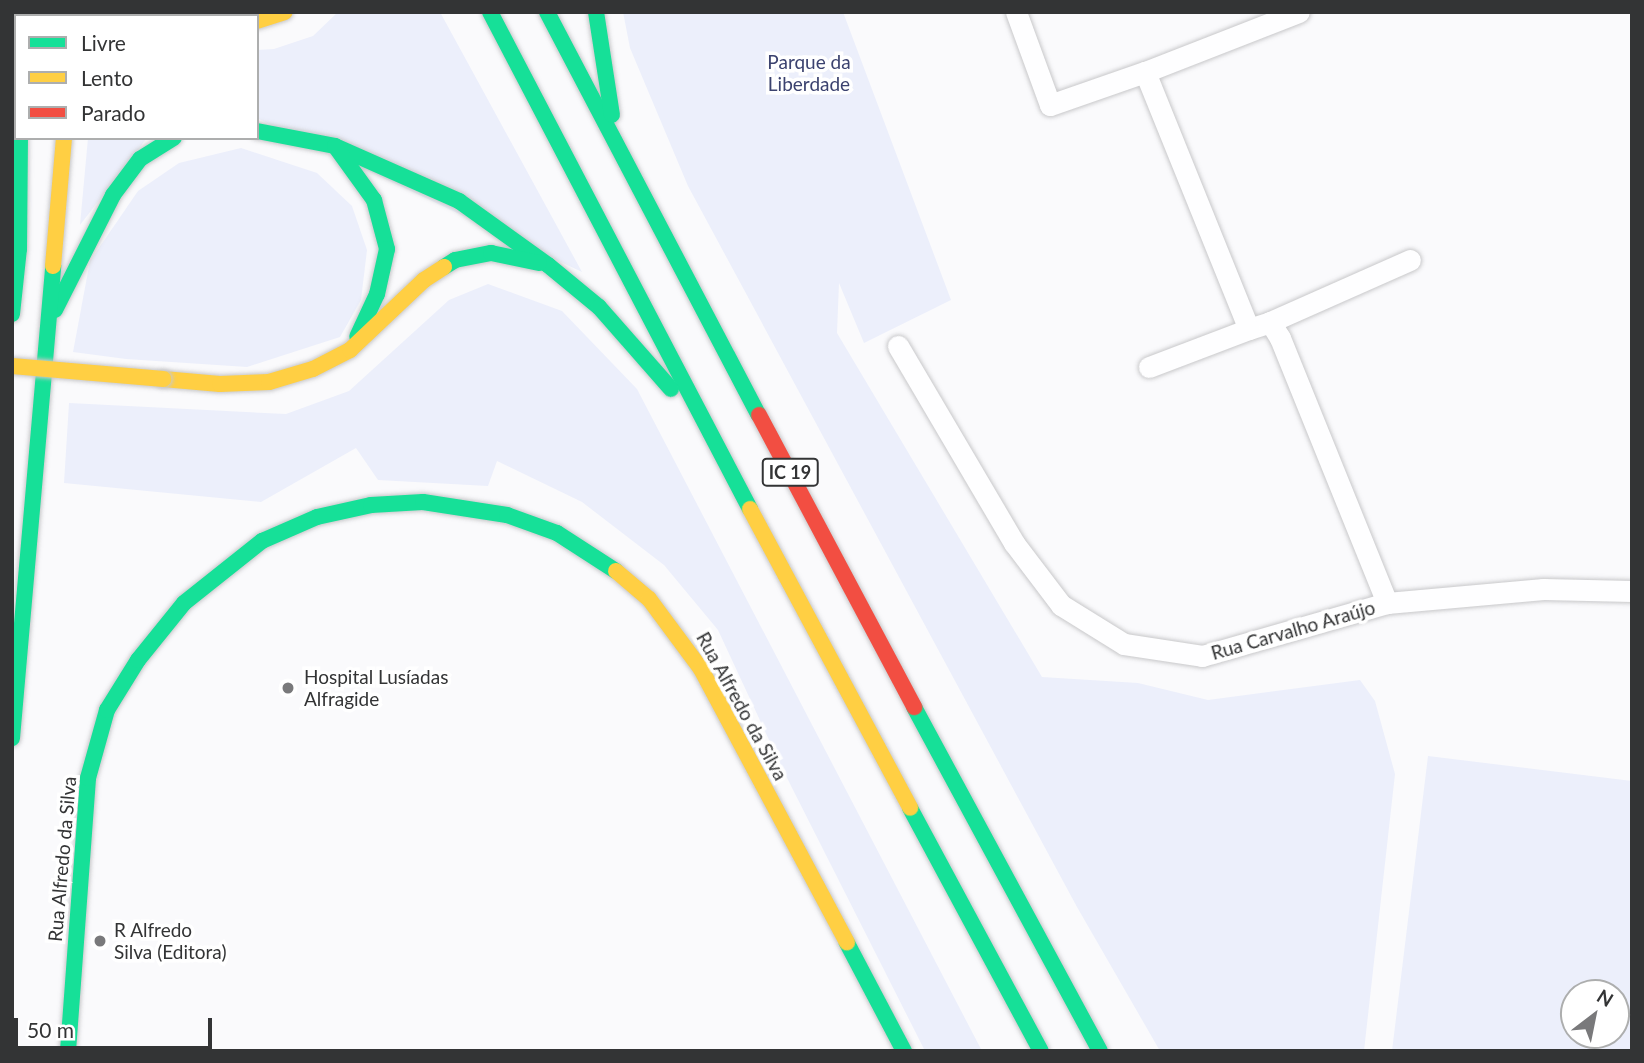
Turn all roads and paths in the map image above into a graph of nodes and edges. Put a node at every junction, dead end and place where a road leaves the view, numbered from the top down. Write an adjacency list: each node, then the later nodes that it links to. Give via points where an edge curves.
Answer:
1 (285, 12): 7 (main road)
2 (490, 12): 25 (main road, IC 19)
3 (547, 12): 13 (main road, IC 19)
4 (596, 12): 13 (main road)
5 (1016, 12): 8 (street, via 1051,105)
6 (1299, 12): 8 (street)
7 (259, 20)
8 (1145, 72): 19 (street)
9 (259, 131): 14 (main road)
10 (18, 140): 17 (main road, via 19,249)
11 (64, 140): 20 (main road)
12 (171, 140): 20 (main road, via 140,159 113,195)
13 (616, 141): 32 (main road, IC 19, via 964,803)
14 (335, 146): 16 (main road, via 459,201); 22 (main road, via 374,200 387,249 377,294)
15 (1410, 260): 18 (street)
16 (548, 265): 22 (main road, via 491,253 455,260 424,280); 25 (main road, via 599,307)
17 (12, 314)
18 (1270, 322): 19 (street); 27 (street, via 1297,376)
19 (1249, 329): 24 (street)
20 (45, 331): 28 (main road)
21 (898, 345): 27 (street, Rua Carvalho Araújo, via 1014,543 1062,605 1124,644 1202,656)
22 (350, 351): 23 (main road, bridge, via 313,369 269,382 220,384)
23 (12, 366)
24 (1149, 367)
25 (709, 433): 31 (main road, IC 19)
26 (1632, 591): 27 (street, Rua Carvalho Araújo, via 1543,589)
27 (1387, 603)
28 (12, 738)
29 (68, 1051): 30 (main road, Rua Alfredo da Silva, via 88,778 107,710 138,660 184,603 262,541 317,517 371,505 423,502 508,515 557,533 610,566 649,599 701,670)
30 (904, 1051)
31 (1041, 1051)
32 (1100, 1051)

